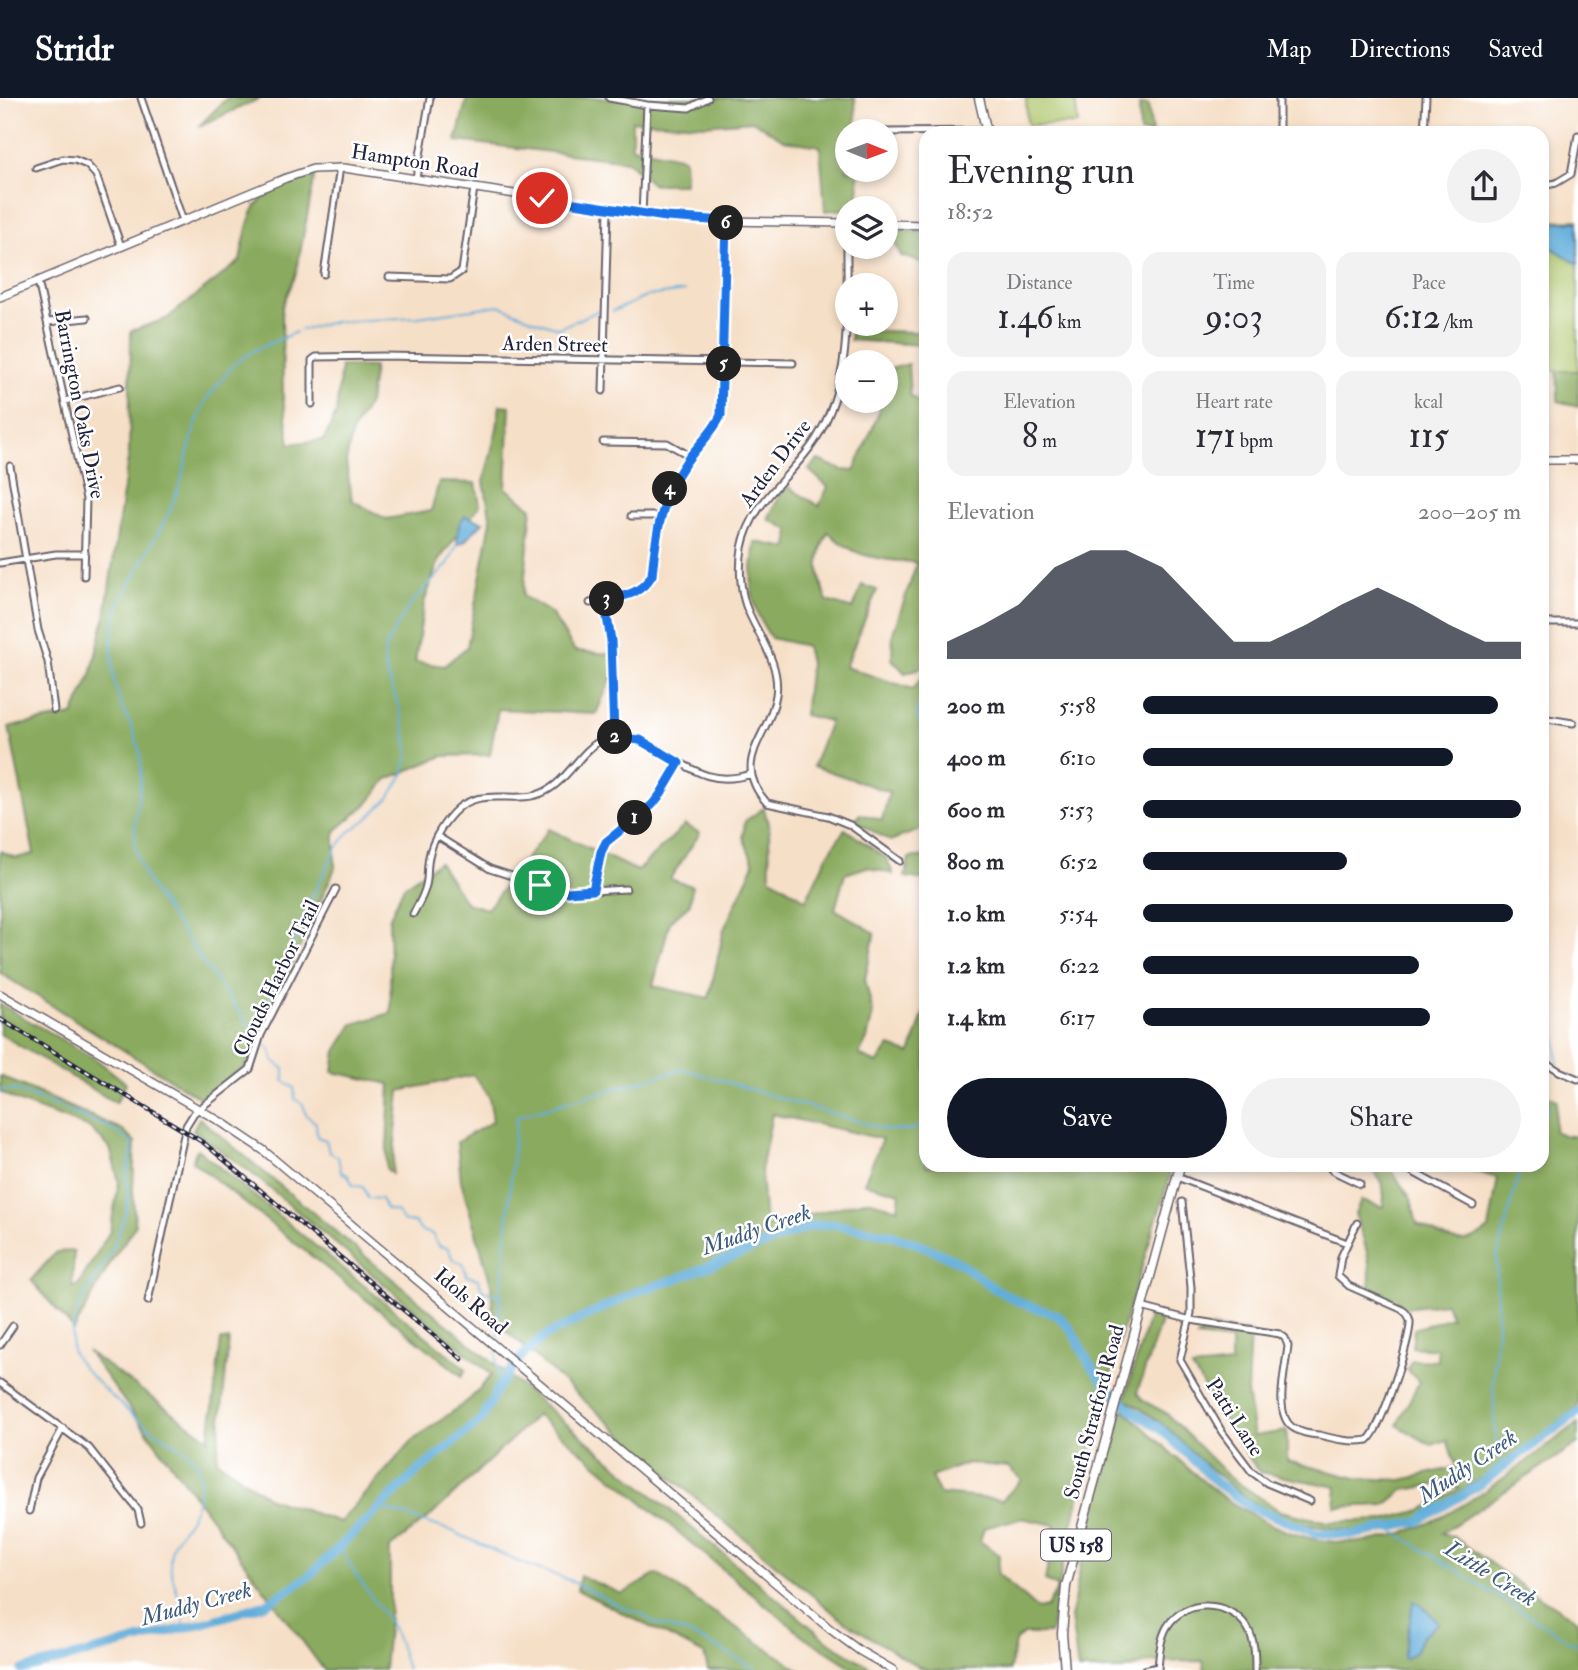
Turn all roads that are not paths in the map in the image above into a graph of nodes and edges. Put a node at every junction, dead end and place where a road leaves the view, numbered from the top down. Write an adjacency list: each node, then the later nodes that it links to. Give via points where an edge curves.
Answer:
1 (141, 98): 23 (street)
2 (430, 98): 18 (street)
3 (608, 98): 8 (street)
4 (708, 98): 8 (street, via 689,108)
5 (979, 98): 9 (main road)
6 (1279, 98): 10 (street)
7 (1426, 98): 11 (street)
8 (647, 105): 22 (street)
9 (985, 126)
10 (1279, 126)
11 (1424, 126)
12 (898, 132): 13 (street)
13 (919, 132)
14 (1578, 135): 17 (street)
15 (340, 167): 18 (main road, Hampton Road); 23 (main road, Hampton Road, via 286,178); 30 (street)
16 (37, 168): 28 (street, via 63,159 87,165 96,174)
17 (1574, 174): 19 (street)
18 (416, 178): 20 (main road, Hampton Road)
19 (1549, 184)
20 (474, 188): 21 (main road, Hampton Road); 31 (street, via 459,275 450,279)
21 (608, 209): 22 (main road, Hampton Road); 36 (street)
22 (642, 214): 24 (main road, Hampton Road)
23 (183, 221): 28 (main road, Hampton Road)
24 (726, 221): 25 (main road, Hampton Road); 37 (street)
25 (835, 223)
26 (898, 224): 27 (main road)
27 (919, 225)
28 (121, 246): 32 (main road, Hampton Road)
29 (846, 259): 63 (street, Arden Drive, via 844,365 830,411 814,443 763,502 750,524 741,555 746,605 772,659 777,685 773,708 751,757)
30 (324, 274)
31 (389, 277)
32 (38, 281): 33 (main road, Hampton Road); 35 (street, Barrington Oaks Drive)
33 (0, 297)
34 (87, 318): 35 (street)
35 (48, 322): 41 (street, Barrington Oaks Drive)
36 (603, 361): 37 (street, Arden Street); 40 (street); 42 (street, Arden Street, via 316,357 312,360)
37 (724, 362): 38 (street, Arden Street); 44 (street, via 721,415)
38 (793, 363)
39 (120, 387): 41 (street)
40 (603, 391)
41 (65, 401): 50 (street, Barrington Oaks Drive, via 86,499)
42 (312, 404)
43 (603, 442): 44 (street, via 667,443)
44 (690, 456): 49 (street, via 670,488)
45 (1549, 460): 46 (main road)
46 (1578, 460)
47 (10, 466): 51 (street)
48 (631, 516): 49 (street)
49 (660, 516): 54 (street, via 647,583 637,592)
50 (83, 554): 51 (street); 53 (street, Barrington Oaks Drive)
51 (27, 558): 52 (street); 58 (street)
52 (0, 563)
53 (84, 576)
54 (604, 600): 55 (street); 61 (street, via 611,640)
55 (590, 603)
56 (1549, 623): 57 (street)
57 (1578, 623)
58 (54, 710)
59 (1549, 719): 60 (street)
60 (1573, 723)
61 (614, 737): 62 (street, via 640,740); 64 (street, via 586,749 565,776 544,792 485,797 462,805)
62 (679, 763): 63 (street, via 714,779); 68 (street, via 652,805 606,842)
63 (751, 775): 65 (street, via 767,803 850,825)
64 (437, 836): 68 (street, via 495,871 559,890); 69 (street, via 426,885)
65 (900, 861)
66 (336, 889): 73 (street, Clouds Harbor Trail, via 261,1035 250,1069)
67 (626, 889): 68 (street)
68 (593, 890)
69 (413, 914)
70 (0, 994): 73 (main road, Idols Road)
71 (1549, 1065): 72 (street)
72 (1578, 1079)
73 (199, 1109): 83 (street, Clouds Harbor Trail, via 185,1131); 94 (main road, Idols Road, via 280,1163 830,1629)
74 (1178, 1172): 77 (main road, South Stratford Road / US 158)
75 (1335, 1172): 78 (street)
76 (1413, 1172): 80 (street)
77 (1176, 1177): 82 (street); 84 (main road, South Stratford Road / US 158)
78 (1360, 1184)
79 (1182, 1202): 85 (street)
80 (1473, 1205)
81 (1357, 1223): 82 (street)
82 (1347, 1243): 85 (street, via 1337,1272 1340,1279 1401,1309 1409,1320 1391,1388 1376,1431 1368,1440 1304,1432 1288,1423 1282,1409 1288,1346 1282,1335)
83 (148, 1301)
84 (1140, 1307): 85 (street); 95 (main road, South Stratford Road / US 158, via 1066,1586 1062,1619)
85 (1191, 1321): 90 (street, Patti Lane, via 1180,1360 1222,1433 1252,1472)
86 (13, 1326): 87 (street)
87 (0, 1345)
88 (0, 1383): 89 (street)
89 (63, 1428): 91 (street, via 36,1478); 92 (street, via 98,1458 138,1510)
90 (1310, 1501)
91 (29, 1511)
92 (141, 1523)
93 (1158, 1668): 96 (street); 97 (street, via 1161,1641 1171,1622 1188,1609 1212,1606 1245,1624 1254,1646)
94 (893, 1670)
95 (1065, 1670)
96 (1144, 1670)
97 (1255, 1670)

